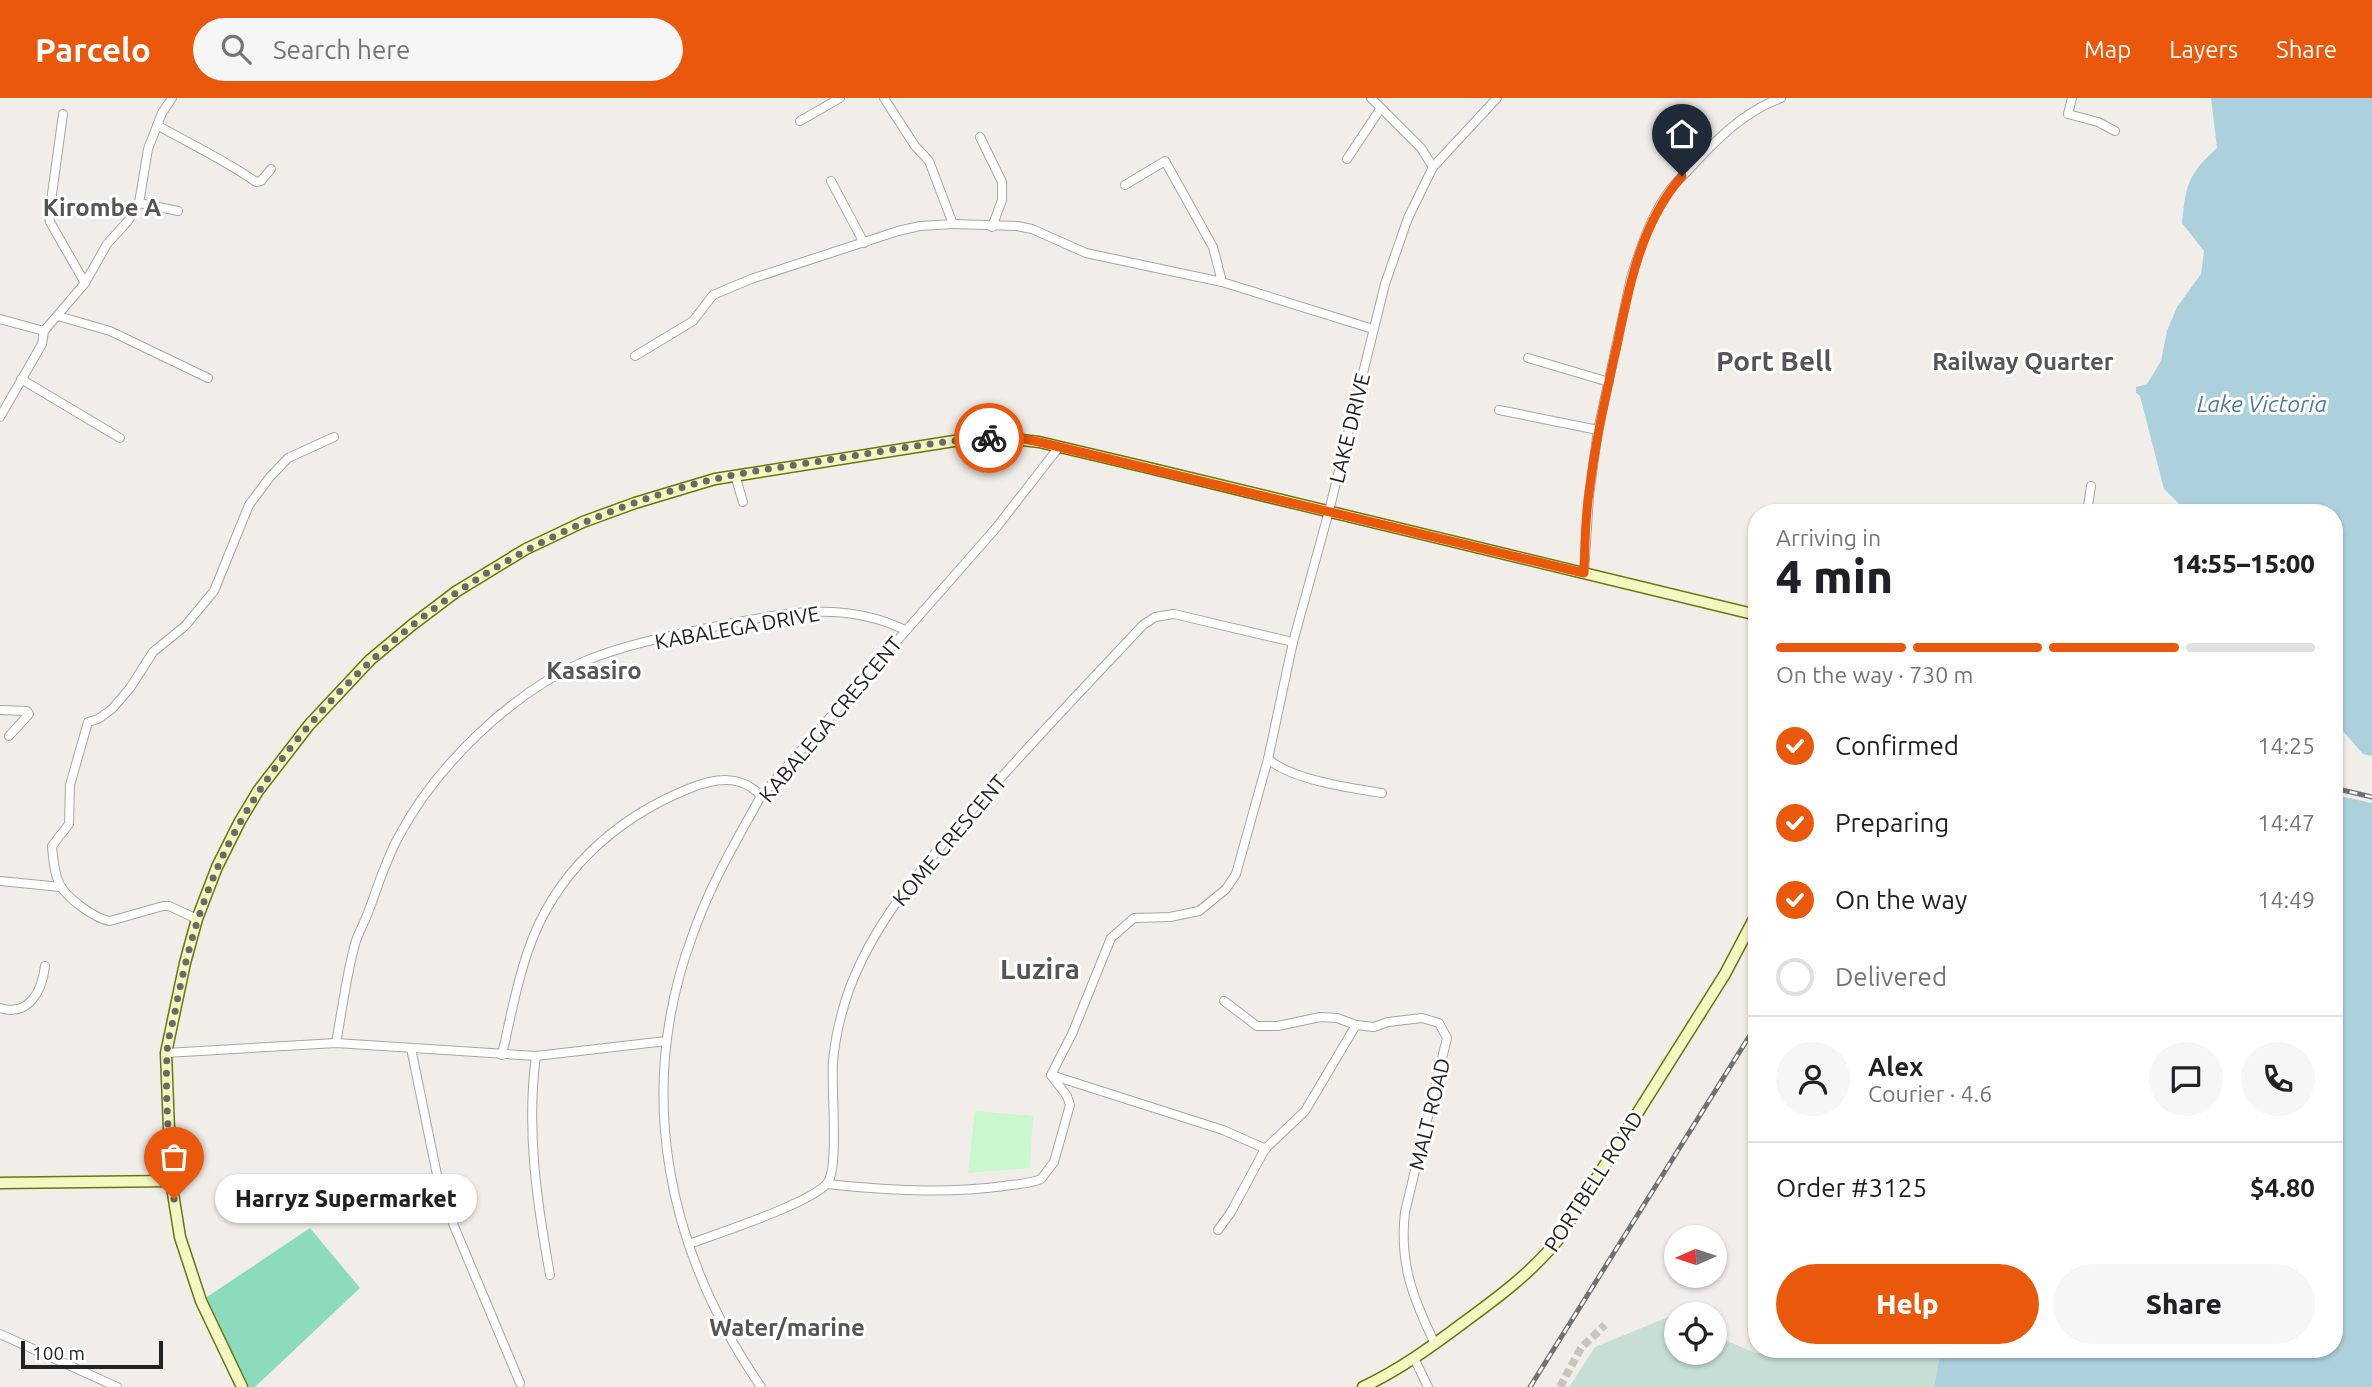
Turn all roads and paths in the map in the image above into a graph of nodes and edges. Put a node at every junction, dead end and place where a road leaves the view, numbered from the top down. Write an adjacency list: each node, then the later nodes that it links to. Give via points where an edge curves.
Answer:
1 (172, 98): 11 (street)
2 (840, 98): 10 (street)
3 (884, 98): 21 (street, via 929,161)
4 (1371, 98): 8 (street)
5 (1497, 98): 15 (street, LAKE DRIVE)
6 (1781, 98): 34 (street, via 1737,122 1682,176 1662,203 1631,278)
7 (2072, 98): 12 (street, via 2068,114)
8 (1381, 108): 14 (street); 15 (street, via 1421,148)
9 (63, 114): 25 (street, via 49,216)
10 (800, 121)
11 (157, 125): 16 (street, via 256,182); 19 (street, via 146,156)
12 (2115, 131)
13 (980, 137): 22 (street, via 1002,183 1002,200)
14 (1348, 159)
15 (1433, 167): 28 (street, LAKE DRIVE, via 1408,218)
16 (271, 169)
17 (831, 181): 23 (street)
18 (1125, 185): 24 (street, via 1165,161 1213,247)
19 (139, 204): 20 (street); 25 (street, via 107,244)
20 (178, 211)
21 (953, 224): 22 (street); 23 (street, via 920,226)
22 (992, 227): 24 (street, via 1032,229 1086,253)
23 (864, 243): 30 (street, via 713,295 693,321)
24 (1222, 282): 28 (street)
25 (85, 283): 26 (street)
26 (58, 316): 29 (street); 32 (street, via 110,331)
27 (0, 319): 29 (street)
28 (1373, 329): 45 (street, LAKE DRIVE)
29 (44, 331): 33 (street, via 42,344)
30 (635, 356)
31 (1528, 358): 34 (street)
32 (208, 378)
33 (21, 379): 36 (street); 38 (street)
34 (1609, 382): 37 (street)
35 (1499, 410): 37 (street)
36 (0, 417)
37 (1598, 430): 46 (street, via 1588,496)
38 (120, 438)
39 (334, 438): 56 (street, via 288,458 271,477 248,506 214,591 185,626 153,652 112,709 88,722 71,785 69,824 52,846)
40 (1059, 447): 41 (main road, via 1024,439 972,439); 45 (main road); 48 (street, KABALEGA CRESCENT, via 996,528)
41 (735, 475): 43 (street); 57 (main road, via 583,522 526,549 412,625 370,660 282,758 240,821)
42 (2091, 486): 44 (street)
43 (743, 502)
44 (2088, 504)
45 (1329, 511): 46 (main road); 49 (street, LAKE DRIVE)
46 (1584, 573): 47 (main road)
47 (1748, 613)
48 (905, 630): 54 (street, KABALEGA CRESCENT); 64 (street, KABALEGA DRIVE, via 872,616 838,611 735,623 661,638 587,661 515,701 434,784 399,836 355,942)
49 (1293, 642): 52 (street, LAKE DRIVE); 73 (street, KOME CRESCENT, via 1174,614 1154,617 1010,767 924,865 889,912 849,989 833,1059 833,1163)
50 (0, 710): 51 (street, via 29,714)
51 (9, 736)
52 (1268, 759): 53 (street, via 1289,772); 69 (street, LAKE DRIVE, via 1239,867 1226,889 1199,911 1170,917 1139,916 1116,932)
53 (1382, 793)
54 (761, 796): 63 (street, KABALEGA CRESCENT, via 732,846 692,936); 67 (street, via 752,786 734,780 693,787 639,813 594,846 543,913 528,949)
55 (0, 881): 56 (street)
56 (61, 887): 57 (street, via 102,920 163,906)
57 (197, 919): 66 (main road)
58 (1748, 930): 78 (main road, PORTBELL ROAD, via 1703,1011 1557,1241 1509,1289)
59 (45, 966): 61 (street, via 31,1003 20,1010)
60 (1224, 1001): 62 (street, MALT ROAD, via 1257,1026 1278,1026 1309,1017 1336,1018)
61 (0, 1008)
62 (1356, 1025): 70 (street, via 1305,1111); 78 (street, MALT ROAD, via 1374,1027 1422,1018 1438,1023 1447,1037 1404,1220 1409,1286)
63 (666, 1041): 68 (street); 75 (street, KABALEGA CRESCENT, via 663,1095 669,1170)
64 (336, 1044): 65 (street); 66 (street)
65 (411, 1048): 67 (street); 80 (street, via 437,1175)
66 (166, 1053): 71 (main road)
67 (502, 1055): 68 (street)
68 (536, 1056): 76 (street, via 533,1171)
69 (1051, 1075): 70 (street, via 1200,1122); 73 (street, via 1070,1105 1054,1162 1035,1181 945,1190)
70 (1266, 1149): 74 (street)
71 (171, 1181): 72 (main road); 82 (main road, via 180,1237 201,1301)
72 (0, 1183)
73 (827, 1184): 75 (street, via 808,1198)
74 (1218, 1230)
75 (689, 1244): 83 (street, KABALEGA CRESCENT, via 731,1340)
76 (550, 1275)
77 (0, 1334): 81 (street)
78 (1435, 1344): 79 (main road, PORTBELL ROAD)
79 (1414, 1358): 84 (main road, PORTBELL ROAD); 85 (street)
80 (520, 1383)
81 (113, 1386)
82 (242, 1387)
83 (761, 1387)
84 (1363, 1387)
85 (1429, 1387)

